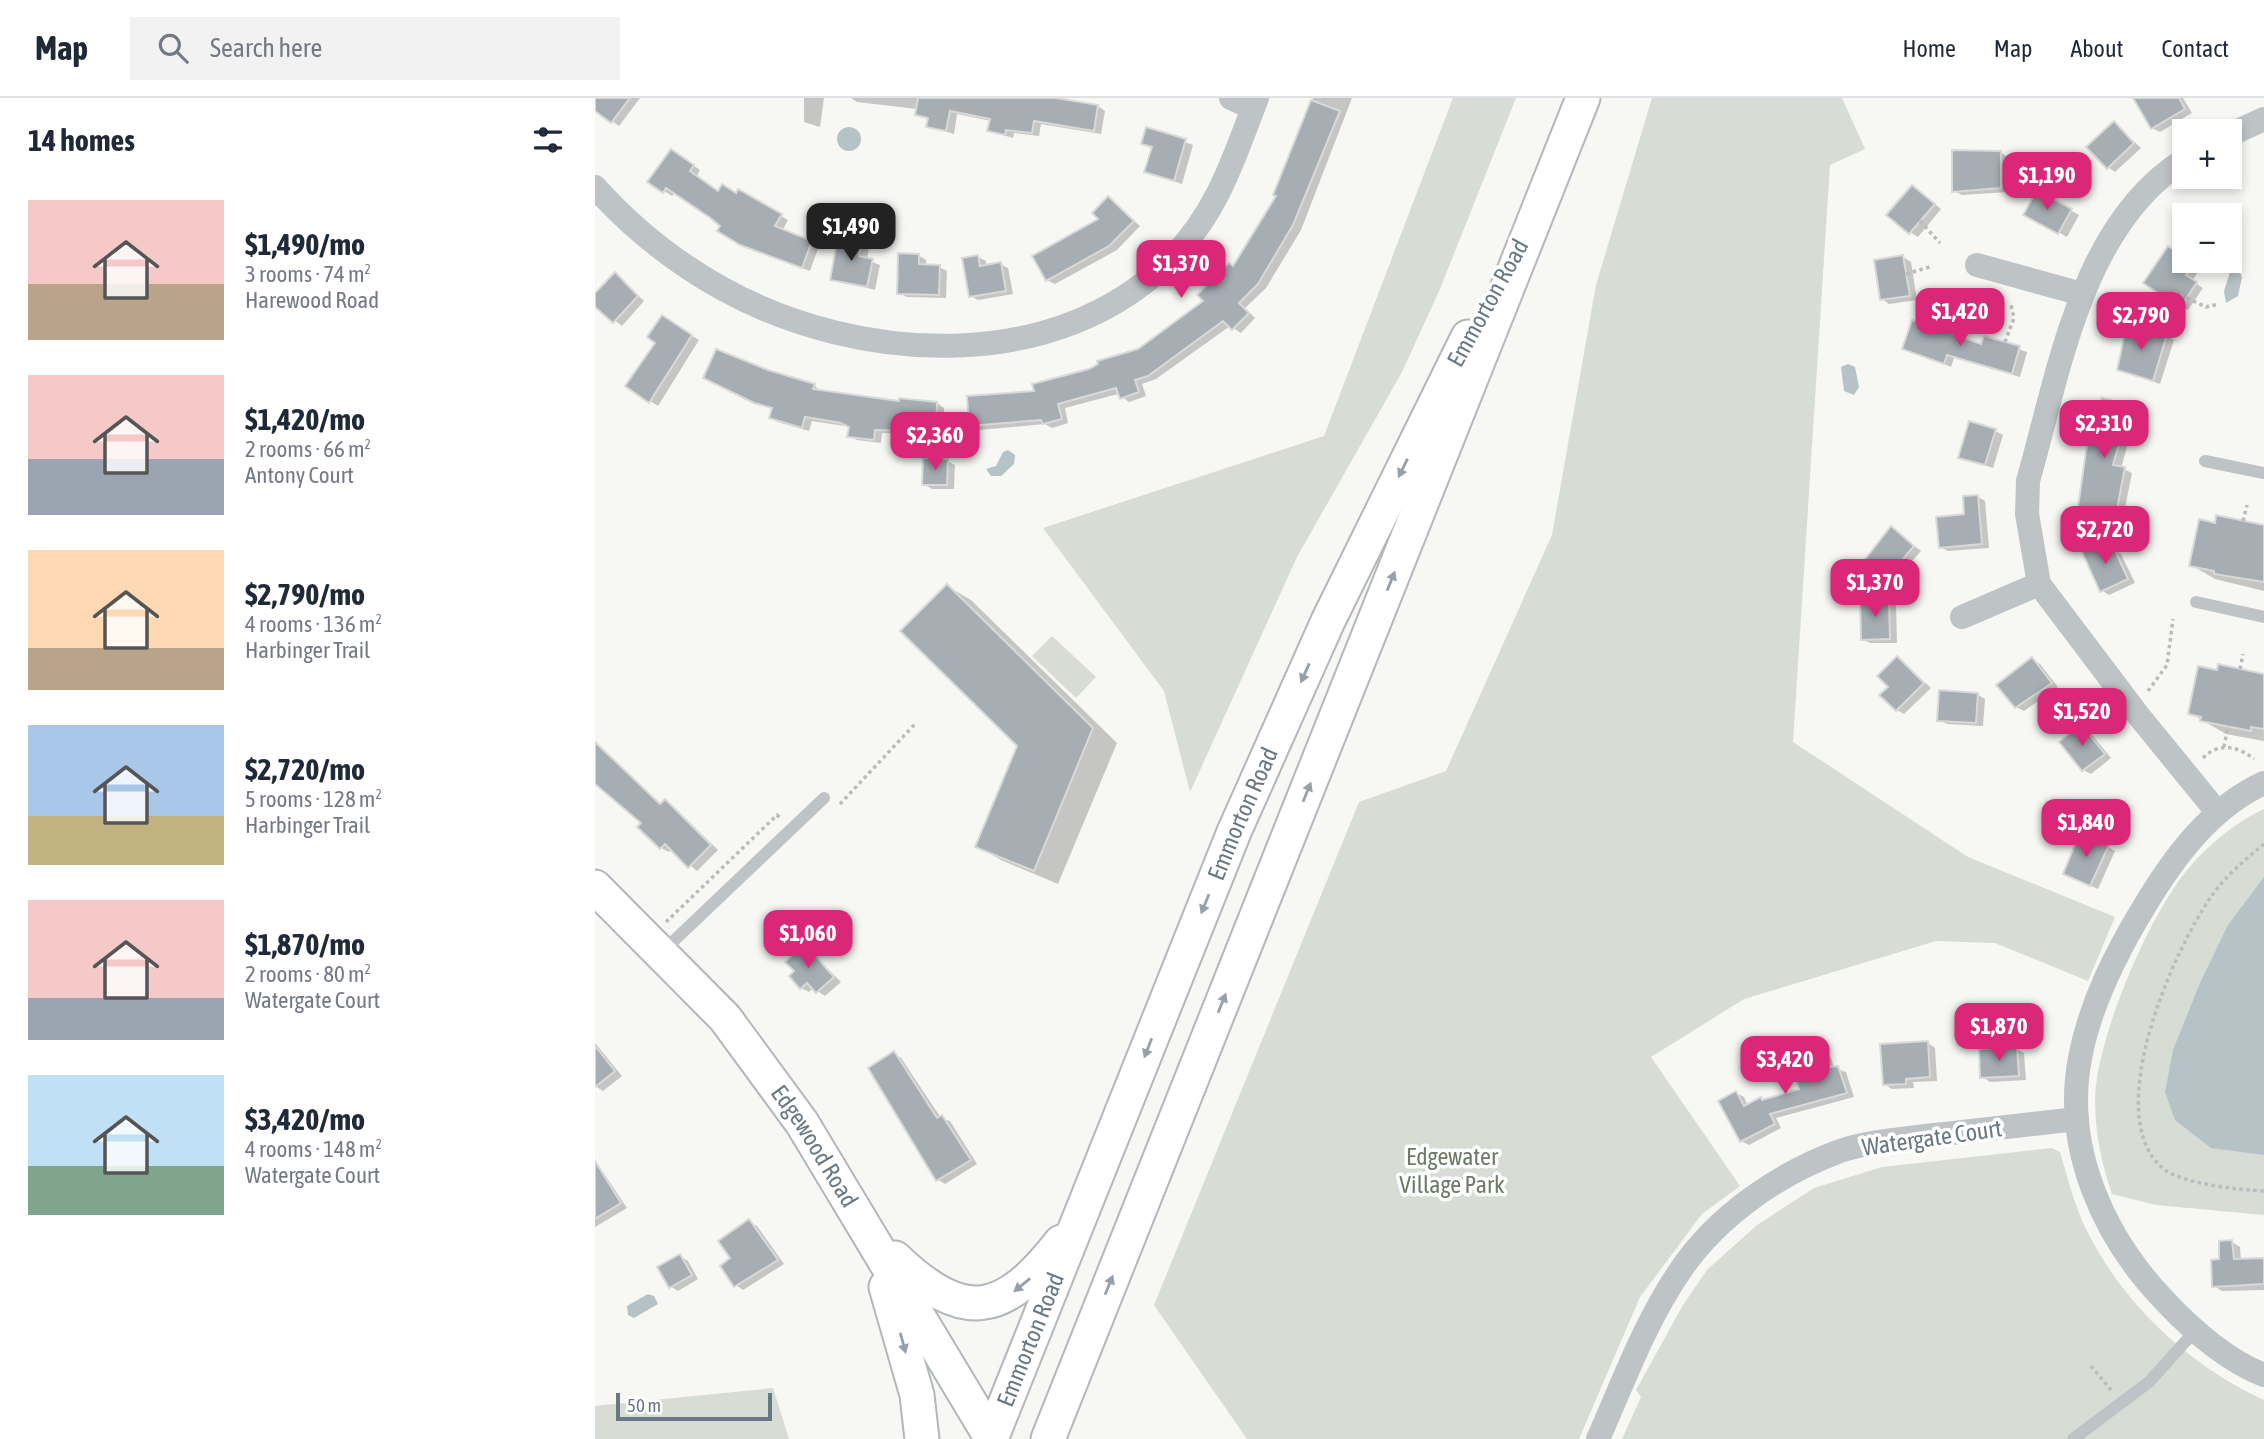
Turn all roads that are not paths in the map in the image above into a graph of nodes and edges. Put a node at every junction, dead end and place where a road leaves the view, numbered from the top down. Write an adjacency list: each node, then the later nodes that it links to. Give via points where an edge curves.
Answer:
1 (1584, 98): 7 (main road, Emmorton Road)
2 (1247, 101): 6 (street, via 1220,192 1173,257 1143,283 1084,319 1017,340 941,345 895,342 803,323 724,290 680,262 645,237)
3 (2264, 119): 4 (street)
4 (2242, 129)
5 (2172, 168): 9 (street, via 2130,209)
6 (595, 187)
7 (1539, 210): 22 (main road, Emmorton Road, one-way to 22, via 1478,316 1328,621 1234,832); 24 (main road, Emmorton Road, one-way to 7)
8 (1977, 265): 9 (street)
9 (2082, 294): 12 (street, via 2028,481 2027,514)
10 (2205, 461): 11 (lane)
11 (2264, 473)
12 (2039, 584): 14 (street); 18 (street)
13 (2196, 602): 15 (lane)
14 (1962, 617)
15 (2264, 617)
16 (2264, 783): 18 (street)
17 (824, 798): 20 (lane)
18 (2218, 813): 21 (street, via 2184,845 2121,944 2080,1059)
19 (595, 887): 20 (main road, Edgewood Road)
20 (661, 953): 23 (main road, Edgewood Road, via 725,1018 802,1124)
21 (2077, 1119): 25 (street, via 2087,1173 2109,1229 2143,1278); 31 (street, Watergate Court, via 1896,1139 1841,1151 1754,1196 1713,1232 1680,1270)
22 (1083, 1215): 23 (main road, one-way to 23, via 1038,1272 1006,1298 990,1303 968,1303 927,1288); 28 (main road, Emmorton Road)
23 (868, 1231): 27 (main road, one-way to 27, via 917,1395); 28 (main road, Edgewood Road)
24 (1095, 1320): 29 (main road, Emmorton Road); 30 (main road)
25 (2194, 1332): 26 (street); 32 (lane, via 2149,1382)
26 (2264, 1375)
27 (922, 1439)
28 (991, 1439)
29 (1048, 1439)
30 (1070, 1439)
31 (1598, 1439)
32 (2073, 1439)

